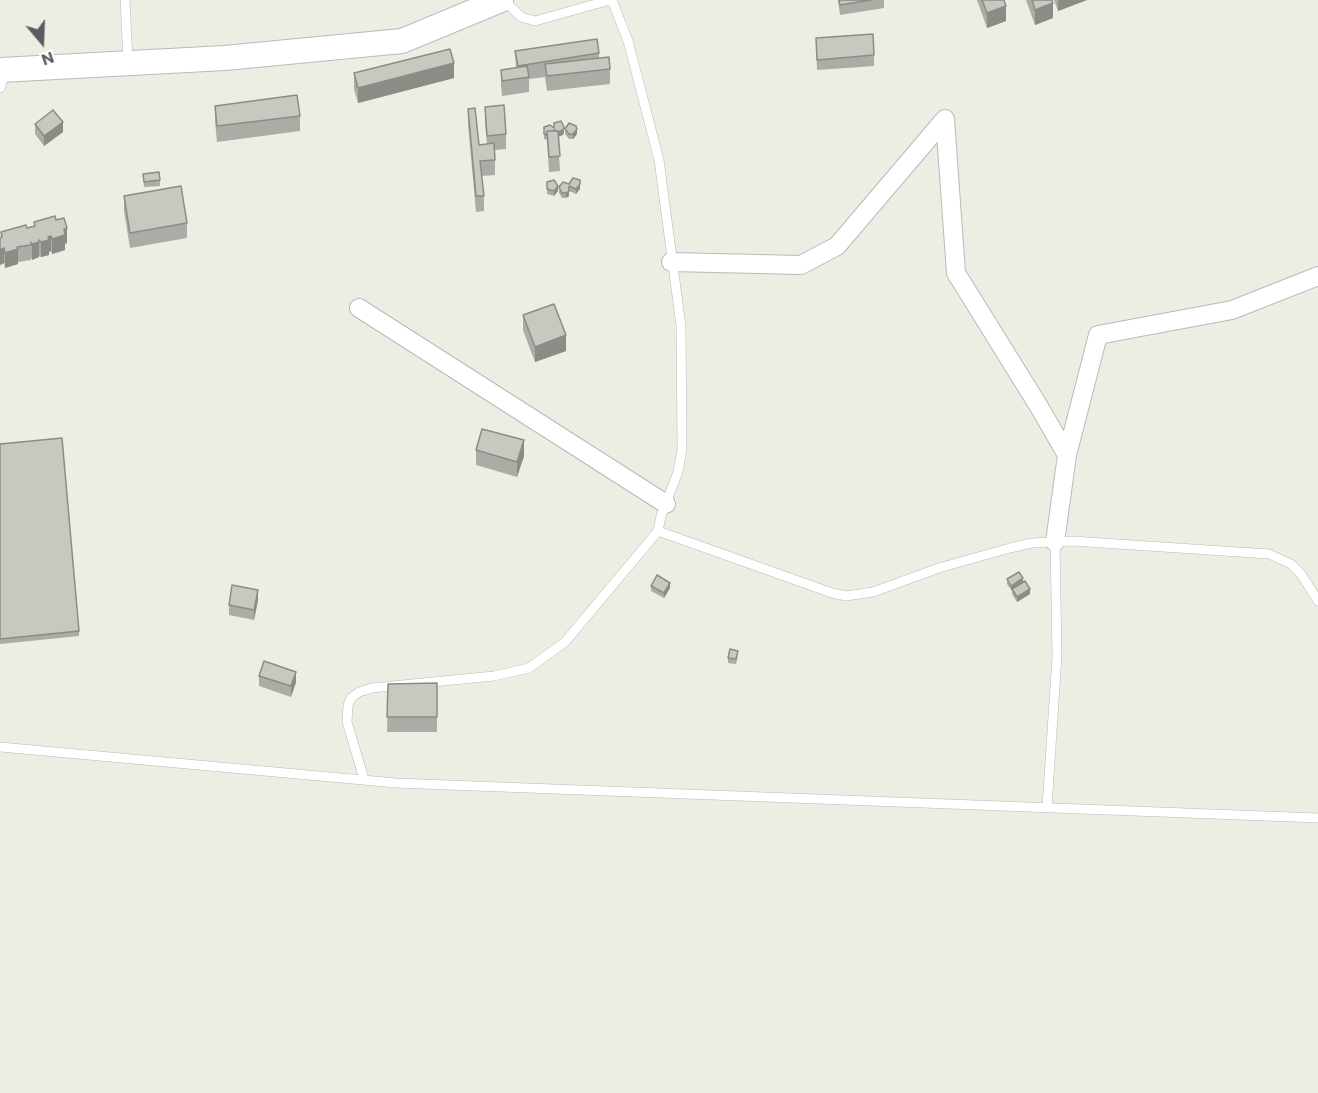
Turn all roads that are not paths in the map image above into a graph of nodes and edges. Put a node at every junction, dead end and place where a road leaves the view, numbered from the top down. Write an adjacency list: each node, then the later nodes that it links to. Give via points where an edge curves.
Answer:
1 (125, 0): 4 (lane)
2 (503, 0): 3 (lane, via 521,17 535,21); 4 (street, via 402,41)
3 (611, 0): 6 (lane, via 628,41 659,160)
4 (128, 63): 5 (street)
5 (2, 76)
6 (671, 262): 9 (street, via 801,265 837,246 945,119 956,273); 10 (lane, via 681,326 682,449)
7 (1318, 276): 9 (street, via 1232,310 1098,335)
8 (359, 308): 10 (street)
9 (1067, 455): 12 (street)
10 (666, 504): 11 (lane)
11 (658, 531): 12 (lane, via 846,596 873,592 1010,548); 15 (lane, via 565,642 529,668 494,676 372,688 351,698 347,722)
12 (1055, 542): 13 (lane, via 1269,554 1291,564); 16 (lane, via 1057,657)
13 (1318, 601)
14 (0, 747): 15 (lane)
15 (364, 779): 16 (lane)
16 (1047, 807): 17 (lane)
17 (1318, 818)

